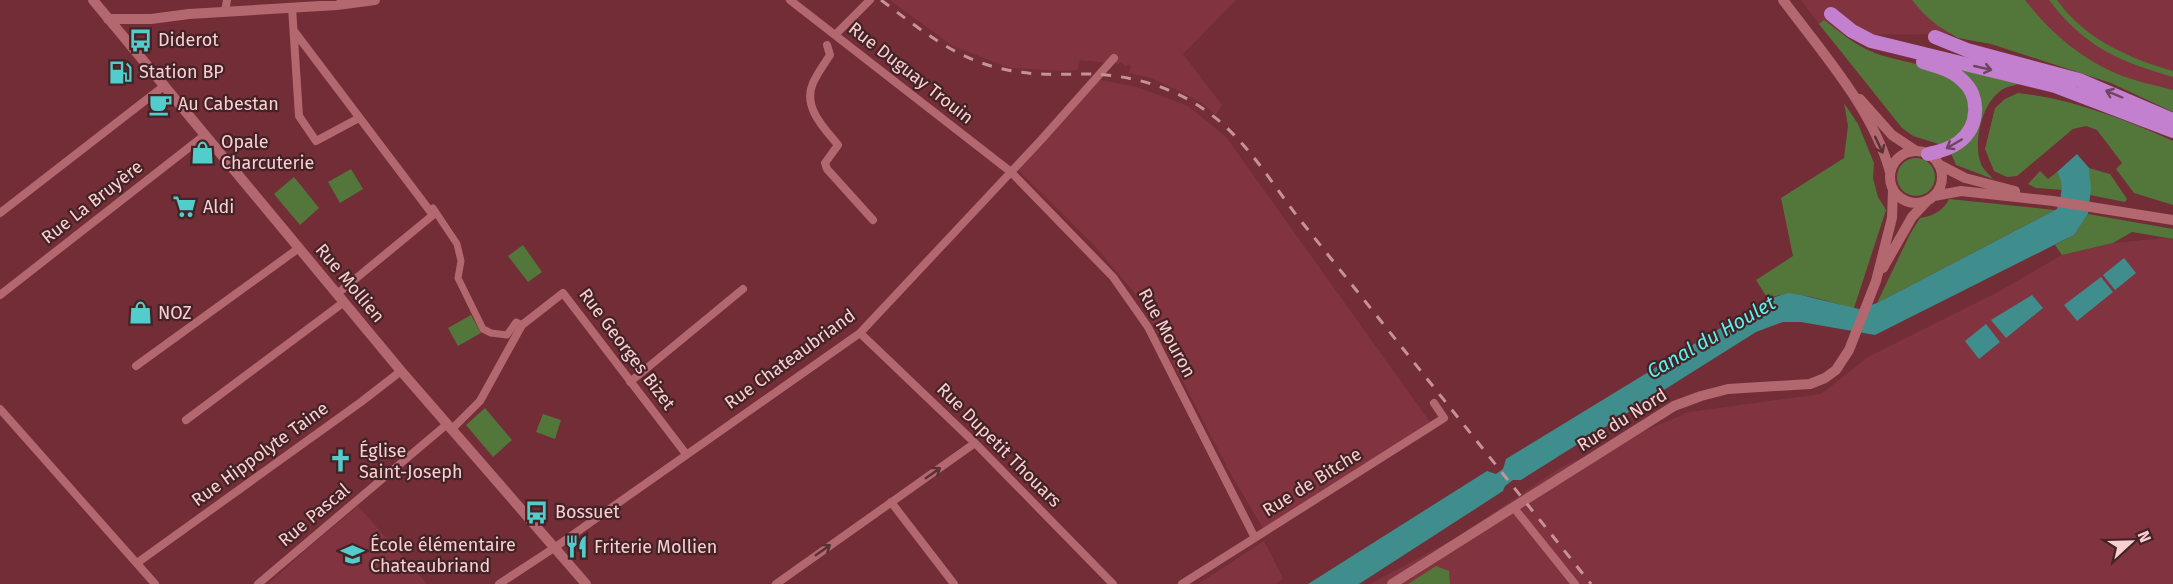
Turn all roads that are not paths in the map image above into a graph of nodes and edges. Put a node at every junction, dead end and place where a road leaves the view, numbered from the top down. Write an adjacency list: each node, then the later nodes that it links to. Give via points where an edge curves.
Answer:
1 (93, 0): 9 (street, Rue Mollien)
2 (227, 0): 8 (street)
3 (375, 0): 7 (street)
4 (790, 0): 11 (street, Rue Duguay Trouin)
5 (870, 0): 11 (street)
6 (1783, 0): 15 (street)
7 (292, 7): 8 (street); 10 (street)
8 (225, 12): 9 (street)
9 (108, 19): 16 (street, Rue Mollien)
10 (294, 31): 17 (street); 17 (street, via 299,116 316,141)
11 (835, 35): 22 (street, Rue Duguay Trouin)
12 (1935, 37): 18 (highway, one-way to 12, via 2079,80 1967,50)
13 (827, 45): 29 (street, via 830,55 811,93 816,117 838,145 825,163)
14 (1114, 58): 22 (street, Rue Chateaubriand)
15 (1844, 82): 21 (street, via 1892,135); 23 (street, one-way to 23, via 1870,126)
16 (164, 86): 20 (street, Rue Mollien); 28 (street)
17 (360, 118): 27 (street)
18 (2173, 120)
19 (2173, 131): 21 (highway, via 2055,86 1871,41 1831,14 1865,45 1936,66 1967,85 1975,107 1969,130 1957,143)
20 (205, 135): 31 (street, Rue Mollien); 34 (street, Rue La Bruyère)
21 (1927, 156): 23 (street, via 1906,153); 25 (street, via 1941,172 1942,180); 26 (street, via 1965,178)
22 (1011, 172): 37 (street, Rue Chateaubriand); 49 (street, Rue Mouron, via 1106,269 1137,308)
23 (1890, 172): 24 (street)
24 (1893, 190): 25 (street, via 1908,202); 32 (street, Rue du Nord, via 1892,218)
25 (1931, 198): 26 (street, via 1961,191); 32 (street, Rue du Nord, via 1910,219)
26 (2053, 201): 30 (street)
27 (431, 212): 35 (street); 36 (street, via 432,207 457,244 461,261 458,278 483,329 507,335 516,322)
28 (0, 213)
29 (873, 220)
30 (2173, 220)
31 (299, 248): 35 (street, Rue Mollien); 38 (street)
32 (1875, 281): 48 (street, Rue du Nord, via 1852,343 1836,370 1802,385 1728,389 1674,406)
33 (743, 289): 40 (street)
34 (0, 295)
35 (341, 298): 39 (street, Rue Mollien); 43 (street)
36 (522, 325): 40 (street, Rue Georges Bizet, via 563,293); 44 (street, Rue Georges Bizet, via 480,401)
37 (860, 333): 45 (street, Rue Dupetit Thouars); 46 (street, Rue Chateaubriand)
38 (136, 366)
39 (401, 371): 44 (street, Rue Mollien); 51 (street, Rue Hippolyte Taine)
40 (630, 381): 46 (street, Rue Georges Bizet)
41 (1434, 403): 49 (street, Rue de Bitche, via 1444,418)
42 (0, 410): 51 (street)
43 (186, 420)
44 (449, 427): 50 (street, Rue Mollien); 53 (street, Rue Pascal)
45 (975, 443): 47 (street, one-way to 45); 58 (street, Rue Dupetit Thouars)
46 (686, 454): 50 (street, Rue Chateaubriand)
47 (891, 502): 56 (street, one-way to 47); 57 (street)
48 (1514, 508): 60 (street, Rue du Nord); 61 (street)
49 (1255, 538): 59 (street, Rue de Bitche)
50 (554, 548): 54 (street, Rue Chateaubriand); 55 (street, Rue Mollien)
51 (137, 563): 52 (street)
52 (156, 584)
53 (258, 584)
54 (499, 584)
55 (586, 584)
56 (776, 584)
57 (954, 584)
58 (1113, 584)
59 (1182, 584)
60 (1392, 584)
61 (1575, 584)

